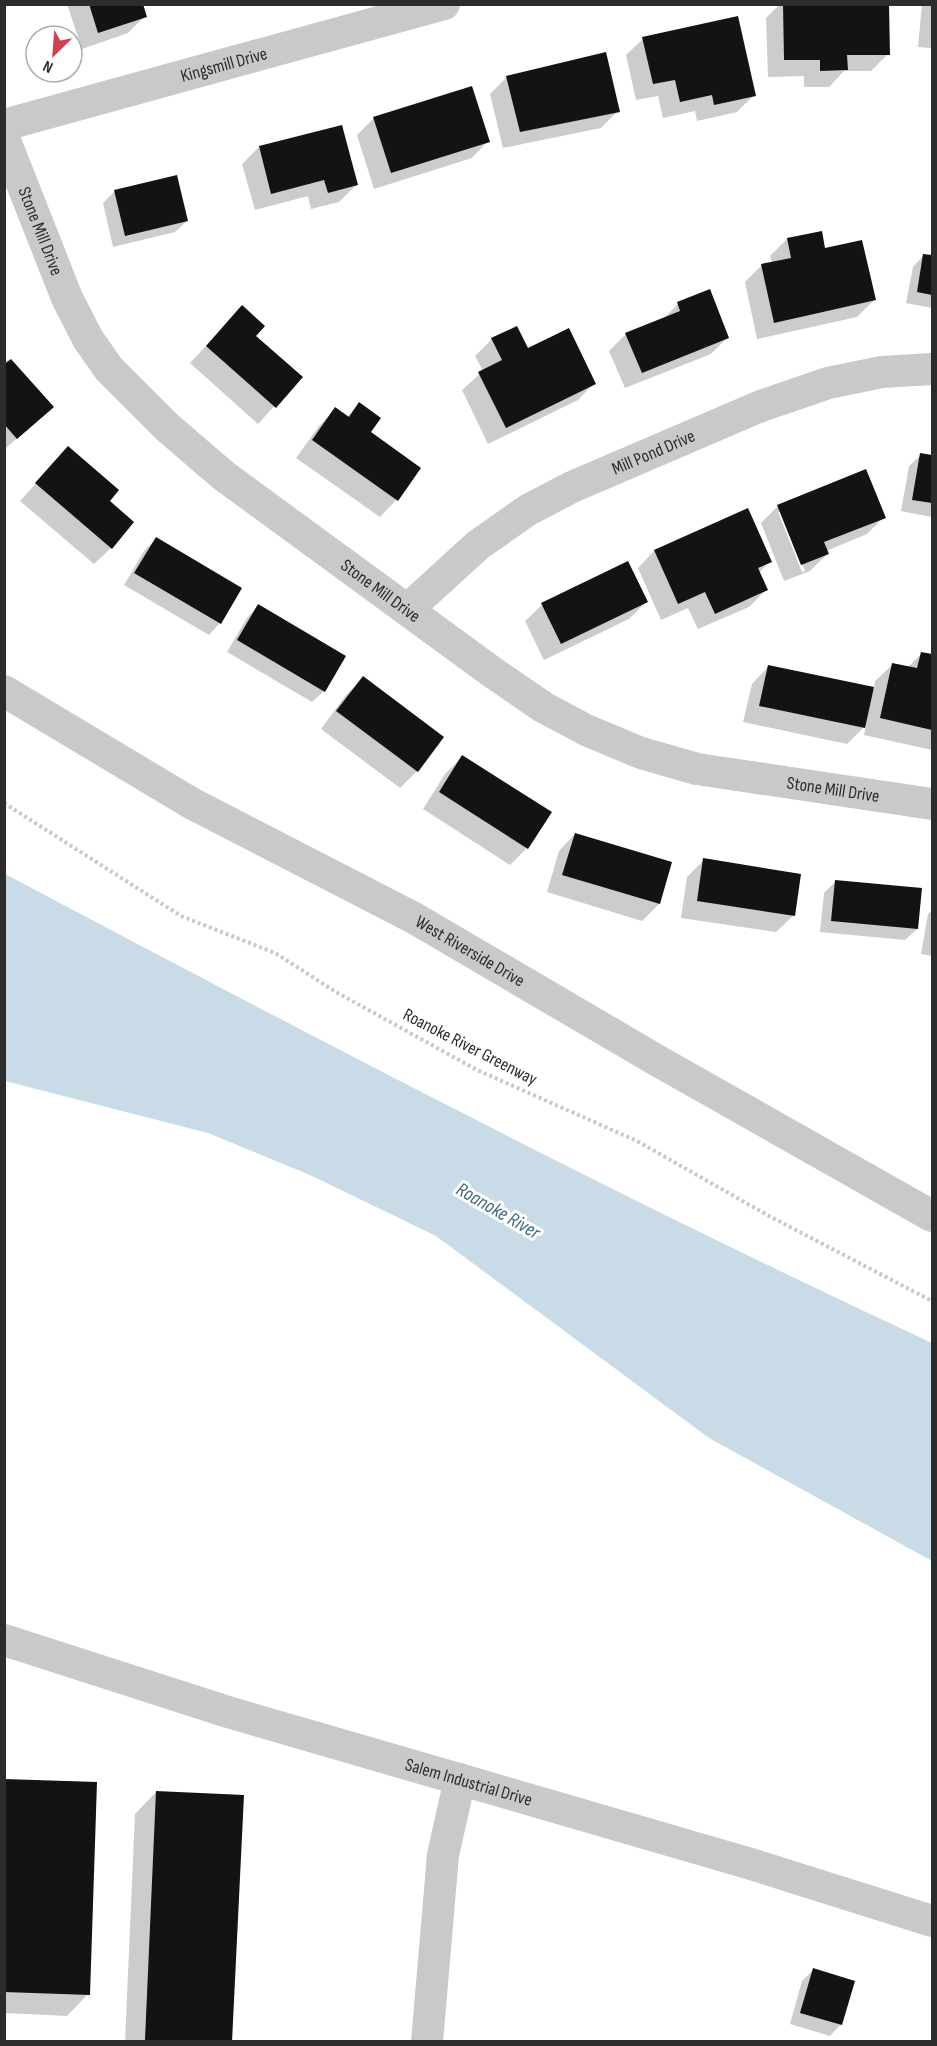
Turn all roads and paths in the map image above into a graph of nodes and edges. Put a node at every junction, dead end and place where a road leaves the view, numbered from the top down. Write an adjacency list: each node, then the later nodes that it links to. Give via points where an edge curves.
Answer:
1 (444, 4): 2 (street, Kingsmill Drive)
2 (4, 125)
3 (4, 138): 5 (street, Stone Mill Drive, via 66,298 109,369 224,476)
4 (933, 369): 5 (street, Mill Pond Drive, via 882,372 828,384 761,406 572,487 528,510 478,545)
5 (408, 609): 8 (street, Stone Mill Drive, via 543,707 641,753 696,769)
6 (4, 691): 9 (street, West Riverside Drive, via 190,803 414,918)
7 (4, 802): 10 (path, Roanoke River Greenway, via 181,915 275,953 336,992 477,1070 637,1141 769,1216)
8 (933, 804)
9 (933, 1216)
10 (933, 1301)
11 (4, 1640): 12 (street, Salem Industrial Drive, via 228,1712)
12 (460, 1779): 13 (street, Salem Industrial Drive); 14 (street, via 443,1855)
13 (933, 1921)
14 (426, 2042)

